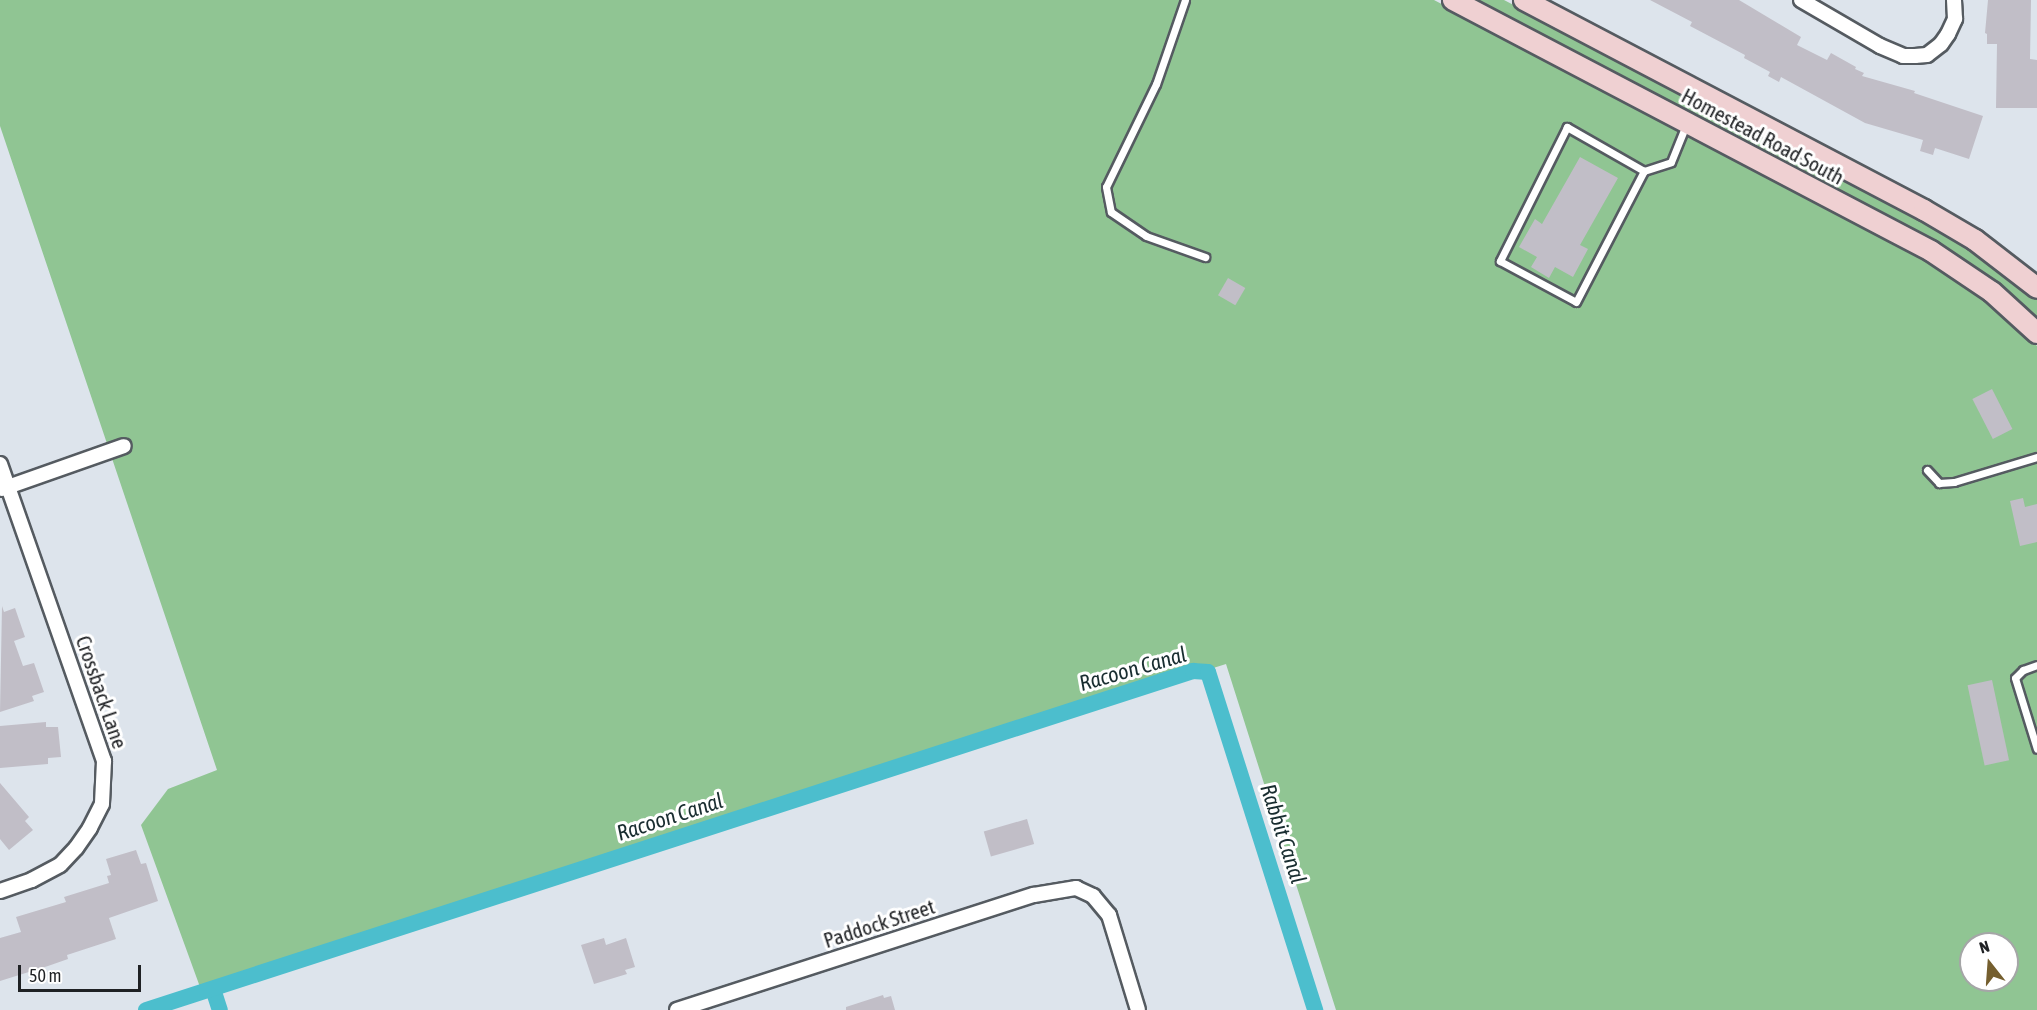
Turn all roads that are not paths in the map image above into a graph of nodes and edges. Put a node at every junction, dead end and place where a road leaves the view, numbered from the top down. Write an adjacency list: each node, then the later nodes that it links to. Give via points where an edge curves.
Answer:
1 (1185, 0): 8 (lane, via 1156,84 1106,187 1111,212 1146,236)
2 (1453, 0): 6 (main road, Homestead Road South)
3 (1524, 0): 9 (main road, Homestead Road South, via 1924,210 1975,240)
4 (1801, 0): 5 (street, via 1903,56 1927,55 1941,44 1955,19)
5 (1954, 0)
6 (1688, 123): 7 (lane, via 1671,162); 10 (main road, Homestead Road South, via 1931,251 1992,292)
7 (1644, 171): 7 (lane, via 1576,302 1500,261 1567,127)
8 (1205, 257)
9 (2037, 288)
10 (2037, 333)
11 (124, 446): 15 (street)
12 (2037, 458): 14 (lane, via 1954,482 1939,483)
13 (0, 464): 15 (street, Crossback Lane)
14 (1927, 470)
15 (4, 488): 18 (street, Crossback Lane, via 104,761 102,804 76,848 60,865)
16 (2037, 665): 17 (lane, via 2015,678)
17 (2037, 749)
18 (0, 891)
19 (677, 1010): 20 (street, Paddock Street, via 1034,895 1076,888 1093,896 1109,915)
20 (1138, 1010)

